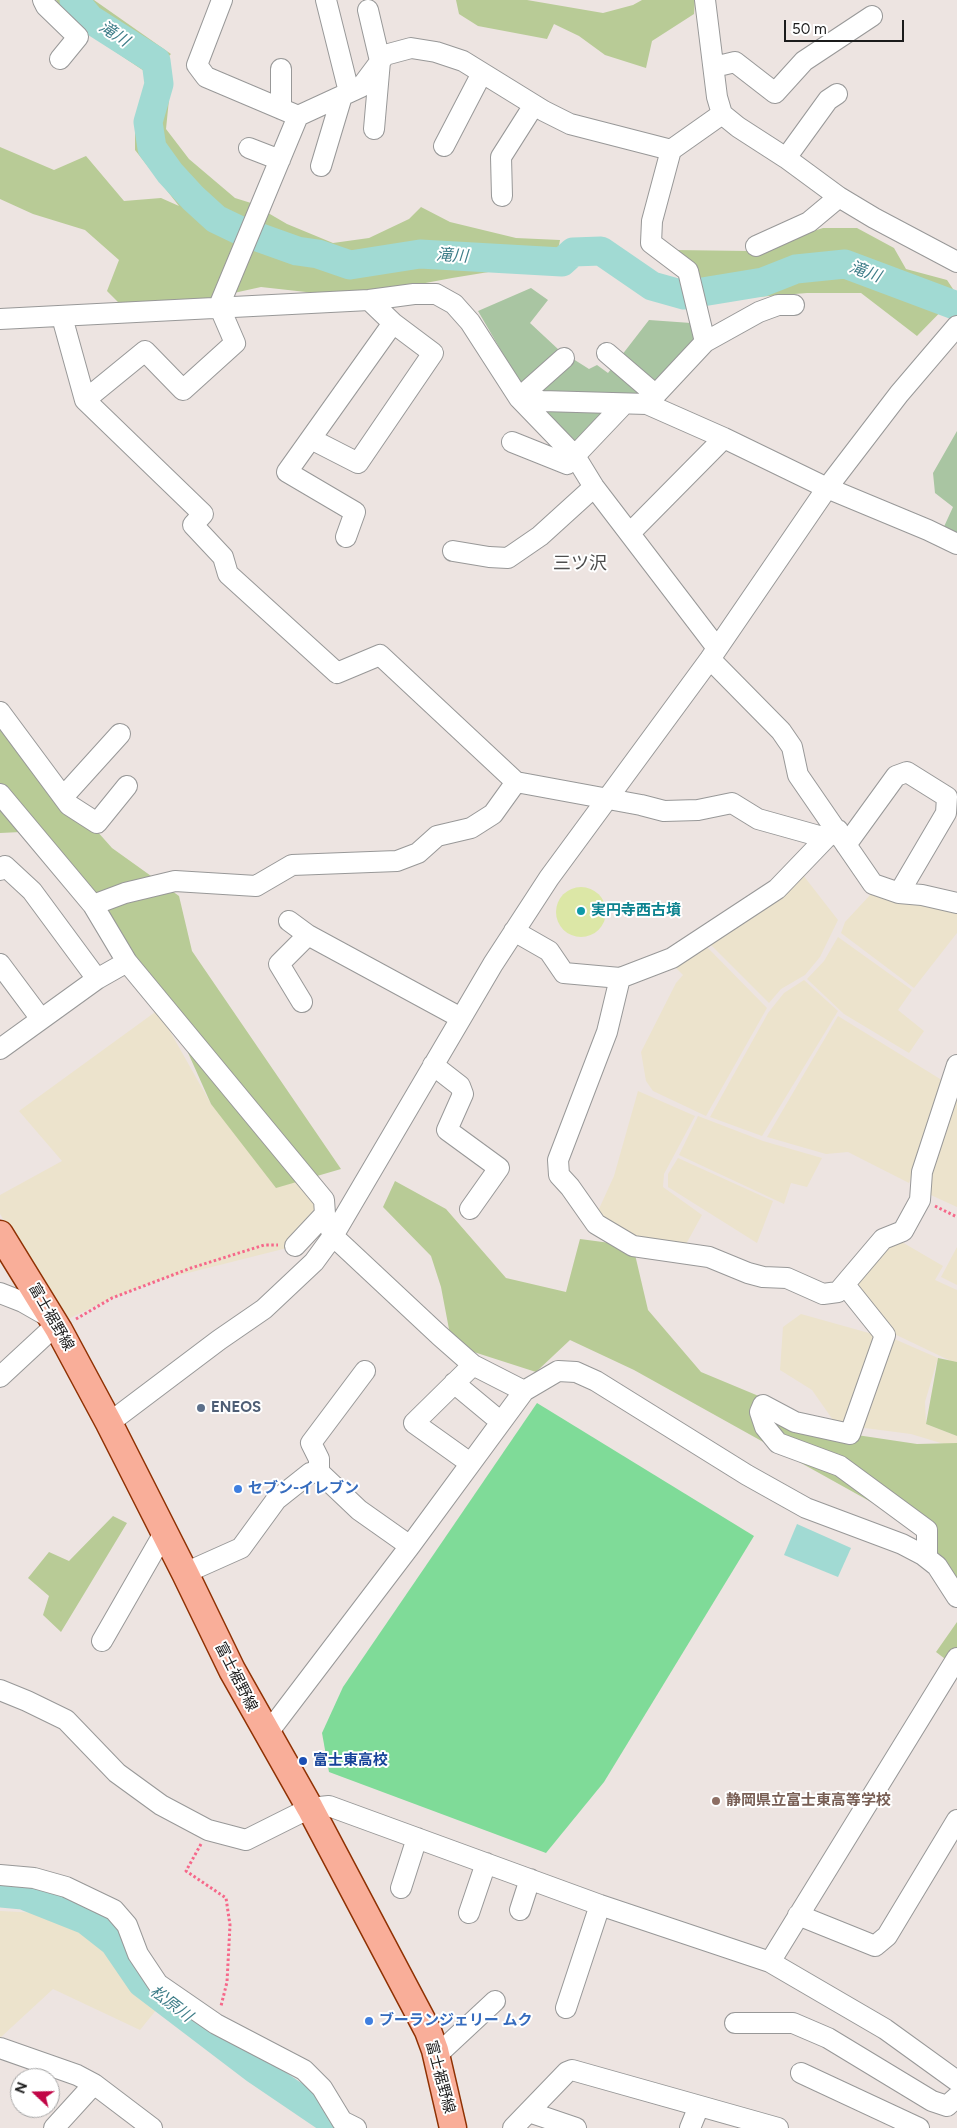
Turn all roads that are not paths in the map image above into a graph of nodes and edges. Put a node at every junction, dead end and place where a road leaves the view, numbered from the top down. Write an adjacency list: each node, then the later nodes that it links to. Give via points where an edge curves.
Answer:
1 (43, 0): 7 (street, via 57,18 78,36)
2 (222, 0): 15 (street, via 197,65 206,77)
3 (326, 0): 12 (street)
4 (706, 0): 9 (street)
5 (368, 10): 8 (street)
6 (872, 16): 9 (street, via 804,61 775,93 735,62)
7 (60, 59)
8 (380, 61): 11 (street, via 386,55 410,48 463,61); 12 (street, via 362,87); 17 (street)
9 (714, 67): 16 (street)
10 (281, 69): 15 (street)
11 (482, 73): 14 (street); 18 (street)
12 (345, 94): 15 (street); 23 (street)
13 (837, 94): 21 (street, via 828,100)
14 (534, 104): 20 (street, via 570,124); 24 (street, via 501,157)
15 (290, 112): 22 (street)
16 (722, 114): 20 (street); 21 (street)
17 (374, 129)
18 (444, 146)
19 (249, 148): 22 (street)
20 (671, 150): 34 (street, via 652,221 651,243 688,271)
21 (786, 158): 25 (street)
22 (280, 160): 30 (street)
23 (321, 166)
24 (502, 196)
25 (839, 197): 26 (street, via 809,222); 27 (street)
26 (756, 246)
27 (957, 262)
28 (369, 300): 30 (street); 33 (street); 38 (street, via 436,294 454,304 470,322)
29 (794, 305): 34 (street, via 778,305)
30 (219, 306): 31 (street); 39 (street, via 234,343 182,390 144,351)
31 (62, 317): 32 (street); 39 (street)
32 (0, 319)
33 (393, 323): 43 (street); 43 (street, via 433,354 358,463)
34 (703, 333): 40 (street)
35 (950, 338): 47 (street)
36 (607, 353): 40 (street)
37 (564, 358): 38 (street)
38 (519, 398): 41 (street); 45 (street)
39 (85, 400): 55 (street, via 203,514 193,525 223,557 228,574 337,674 380,655)
40 (652, 400): 41 (street); 42 (street)
41 (624, 404): 45 (street)
42 (724, 438): 47 (street); 48 (street)
43 (311, 439): 49 (street, via 287,472 355,512)
44 (512, 442): 45 (street, via 567,464)
45 (574, 456): 46 (street)
46 (594, 487): 48 (street); 51 (street, via 540,536 508,558)
47 (827, 488): 50 (street); 52 (street)
48 (630, 533): 52 (street)
49 (346, 537)
50 (957, 544)
51 (452, 551)
52 (713, 653): 59 (street); 60 (street, via 792,747 798,775)
53 (0, 712): 58 (street)
54 (120, 734): 58 (street)
55 (516, 782): 59 (street); 64 (street, via 494,814 471,828 437,836 418,853 397,861 292,865 256,886 175,881)
56 (127, 786): 58 (street, via 97,823 68,805)
57 (0, 794): 64 (street)
58 (63, 797)
59 (607, 798): 60 (street, via 664,811 732,804 758,819); 66 (street)
60 (837, 837): 62 (street, via 873,884); 62 (street, via 896,776 907,772 947,797 946,813); 70 (street, via 777,889 672,958)
61 (0, 870): 71 (street, via 5,866 32,891)
62 (898, 893): 63 (street)
63 (957, 903)
64 (92, 905): 68 (street)
65 (289, 921): 67 (street)
66 (514, 931): 70 (street, via 549,951 564,973); 73 (street)
67 (308, 935): 72 (street, via 279,964); 73 (street)
68 (127, 962): 71 (street); 79 (street, via 324,1200)
69 (0, 964): 74 (street)
70 (620, 978): 83 (street, via 607,1032 558,1160 559,1176 596,1224 633,1246 709,1257 748,1273 787,1278 823,1294 838,1292)
71 (97, 979): 74 (street)
72 (302, 1002)
73 (461, 1018): 76 (street)
74 (41, 1019): 75 (street)
75 (0, 1049)
76 (433, 1065): 78 (street, via 460,1086 463,1094 447,1130 499,1168); 81 (street)
77 (957, 1065): 83 (street, via 922,1172 920,1198 903,1231 883,1239)
78 (470, 1209)
79 (325, 1214): 81 (street); 82 (street)
80 (0, 1234): 85 (main road, 富士裾野線)
81 (333, 1236): 86 (street); 92 (street, via 314,1262 264,1309)
82 (295, 1246)
83 (845, 1285): 97 (street, via 885,1335 850,1434 795,1422 763,1405 760,1412 765,1427 778,1443 840,1466 927,1530)
84 (0, 1293): 85 (street, via 23,1302)
85 (55, 1324): 88 (street); 92 (main road, 富士裾野線)
86 (473, 1364): 89 (street); 90 (street)
87 (365, 1371): 94 (street, via 311,1443 319,1459)
88 (0, 1377)
89 (454, 1383): 91 (street); 93 (street, via 414,1423)
90 (524, 1391): 91 (street); 97 (street, via 558,1371 576,1372 806,1508 902,1544)
91 (501, 1422): 93 (street)
92 (109, 1423): 95 (main road, 富士裾野線)
93 (470, 1464): 96 (street)
94 (319, 1472): 96 (street, via 359,1510); 98 (street, via 310,1473 276,1500 242,1548)
95 (164, 1533): 98 (main road, 富士裾野線); 100 (street)
96 (410, 1546): 103 (street)
97 (927, 1558): 99 (street)
98 (185, 1573): 103 (main road, 富士裾野線)
99 (957, 1597)
100 (102, 1641)
101 (954, 1669): 114 (street)
102 (0, 1690): 104 (street, via 66,1720 117,1773 161,1805 208,1830 246,1840)
103 (267, 1734): 104 (main road, 富士裾野線)
104 (310, 1808): 106 (street, via 329,1806); 120 (main road, 富士裾野線, via 428,2031)
105 (957, 1820): 114 (street, via 886,1936 875,1946)
106 (417, 1838): 107 (street); 110 (street)
107 (486, 1863): 109 (street); 113 (street)
108 (0, 1875): 130 (street, via 34,1878 66,1887 114,1910 127,1925 138,1954 158,1984 216,2024 304,2070 322,2088 342,2120)
109 (530, 1879): 111 (street); 112 (street)
110 (401, 1888)
111 (600, 1904): 115 (street); 117 (street)
112 (520, 1910)
113 (469, 1913)
114 (798, 1915): 115 (street)
115 (770, 1962): 122 (street, via 885,2029)
116 (495, 2001): 120 (street)
117 (566, 2008)
118 (735, 2023): 125 (street, via 793,2023 828,2038)
119 (0, 2048): 123 (street, via 78,2075)
120 (436, 2056): 131 (main road, 富士裾野線)
121 (801, 2073): 136 (street)
122 (957, 2081)
123 (94, 2084): 128 (street); 129 (street)
124 (957, 2097): 125 (street, via 947,2106)
125 (932, 2101): 137 (street)
126 (699, 2106): 127 (street, via 572,2070); 134 (street); 135 (street)
127 (529, 2112): 132 (street); 133 (street)
128 (54, 2128)
129 (152, 2128)
130 (356, 2128)
131 (453, 2128)
132 (513, 2128)
133 (576, 2128)
134 (690, 2128)
135 (778, 2128)
136 (919, 2128)
137 (926, 2128)

